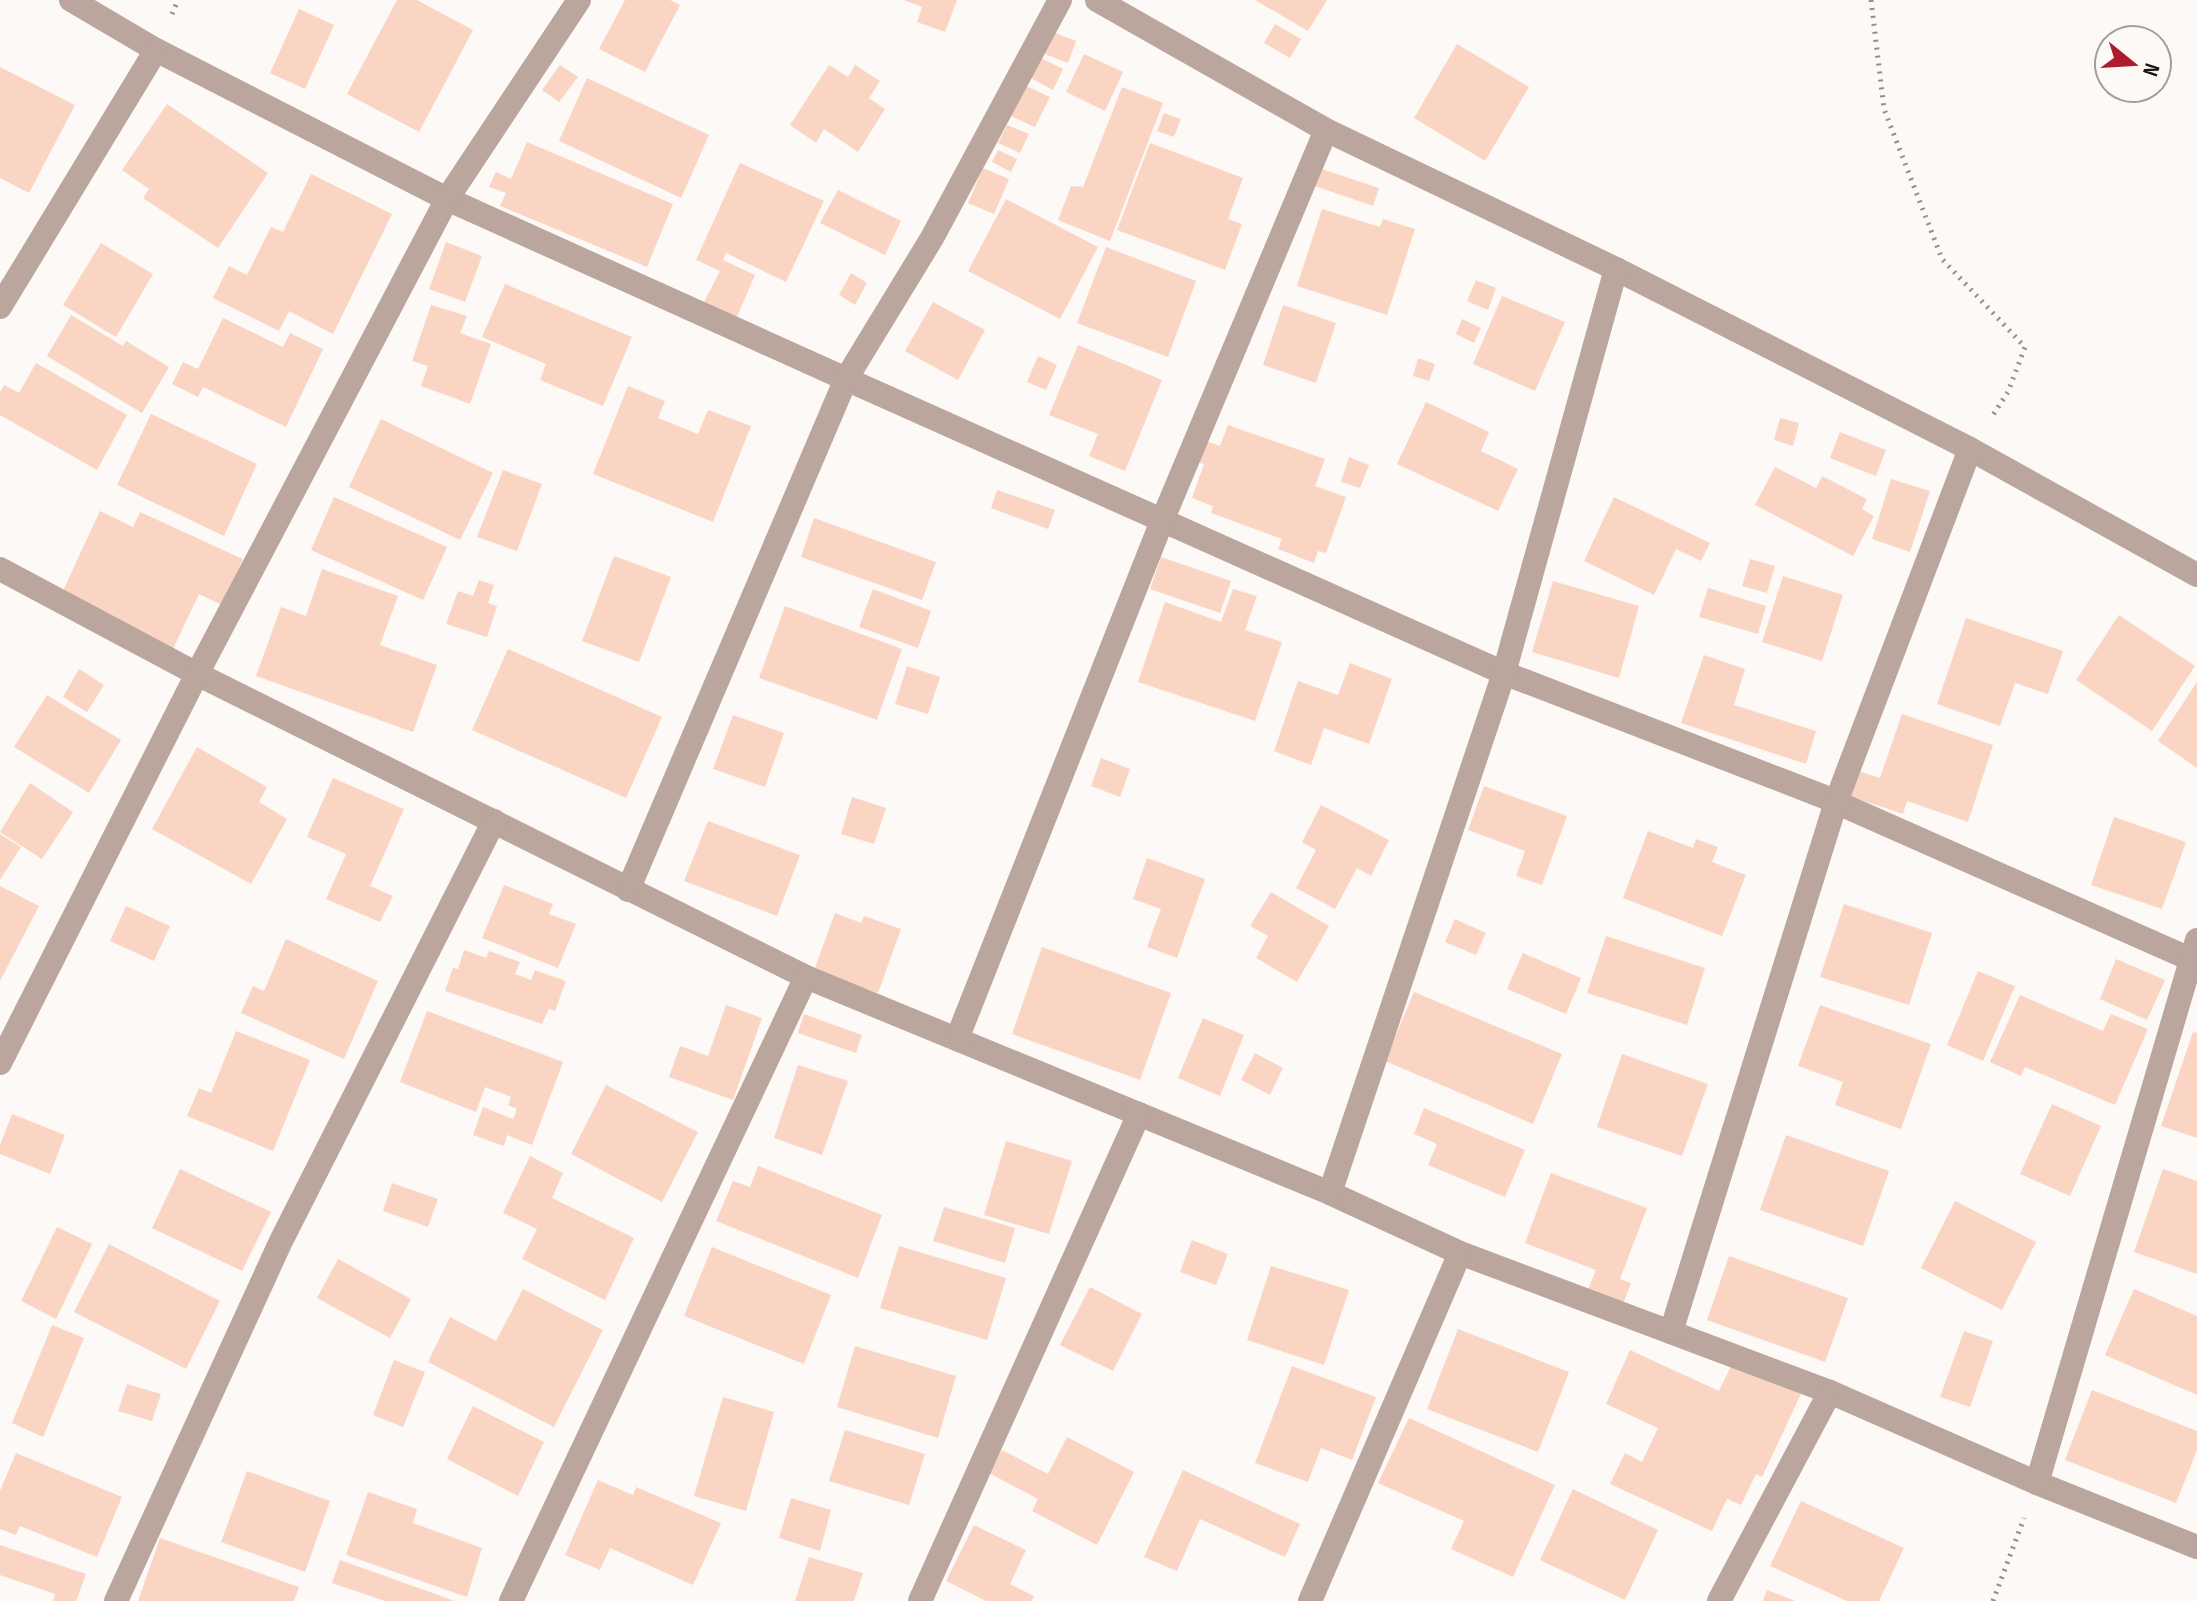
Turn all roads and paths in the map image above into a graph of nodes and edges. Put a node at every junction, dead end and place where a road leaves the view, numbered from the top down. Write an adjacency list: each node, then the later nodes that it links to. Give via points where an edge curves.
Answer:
1 (71, 0): 6 (street)
2 (579, 0): 8 (street)
3 (1060, 0): 11 (street, via 932,238)
4 (1097, 0): 7 (street)
5 (1871, 0): 12 (path, via 1884,109 1942,259 2025,347 2008,392)
6 (156, 50): 8 (street); 10 (street)
7 (1326, 130): 9 (street); 13 (street)
8 (447, 199): 11 (street); 17 (street)
9 (1616, 269): 12 (street); 16 (street)
10 (0, 307)
11 (846, 379): 13 (street); 20 (street)
12 (1970, 449): 15 (street); 18 (street)
13 (1162, 521): 16 (street); 23 (street)
14 (0, 569): 17 (street)
15 (2197, 575)
16 (1504, 673): 18 (street); 26 (street)
17 (197, 674): 19 (street); 24 (street)
18 (1836, 802): 21 (street); 28 (street)
19 (494, 821): 20 (street); 32 (street, via 281,1241)
20 (628, 890): 22 (street)
21 (2195, 954): 30 (street)
22 (806, 977): 23 (street); 33 (street)
23 (957, 1039): 25 (street)
24 (0, 1063)
25 (1139, 1114): 26 (street); 34 (street)
26 (1330, 1193): 27 (street)
27 (1460, 1253): 28 (street); 35 (street)
28 (1671, 1332): 29 (street)
29 (1830, 1392): 30 (street); 36 (street)
30 (2037, 1483): 31 (street); 37 (path)
31 (2197, 1547)
32 (116, 1601)
33 (511, 1601)
34 (920, 1601)
35 (1310, 1601)
36 (1719, 1601)
37 (1993, 1601)

